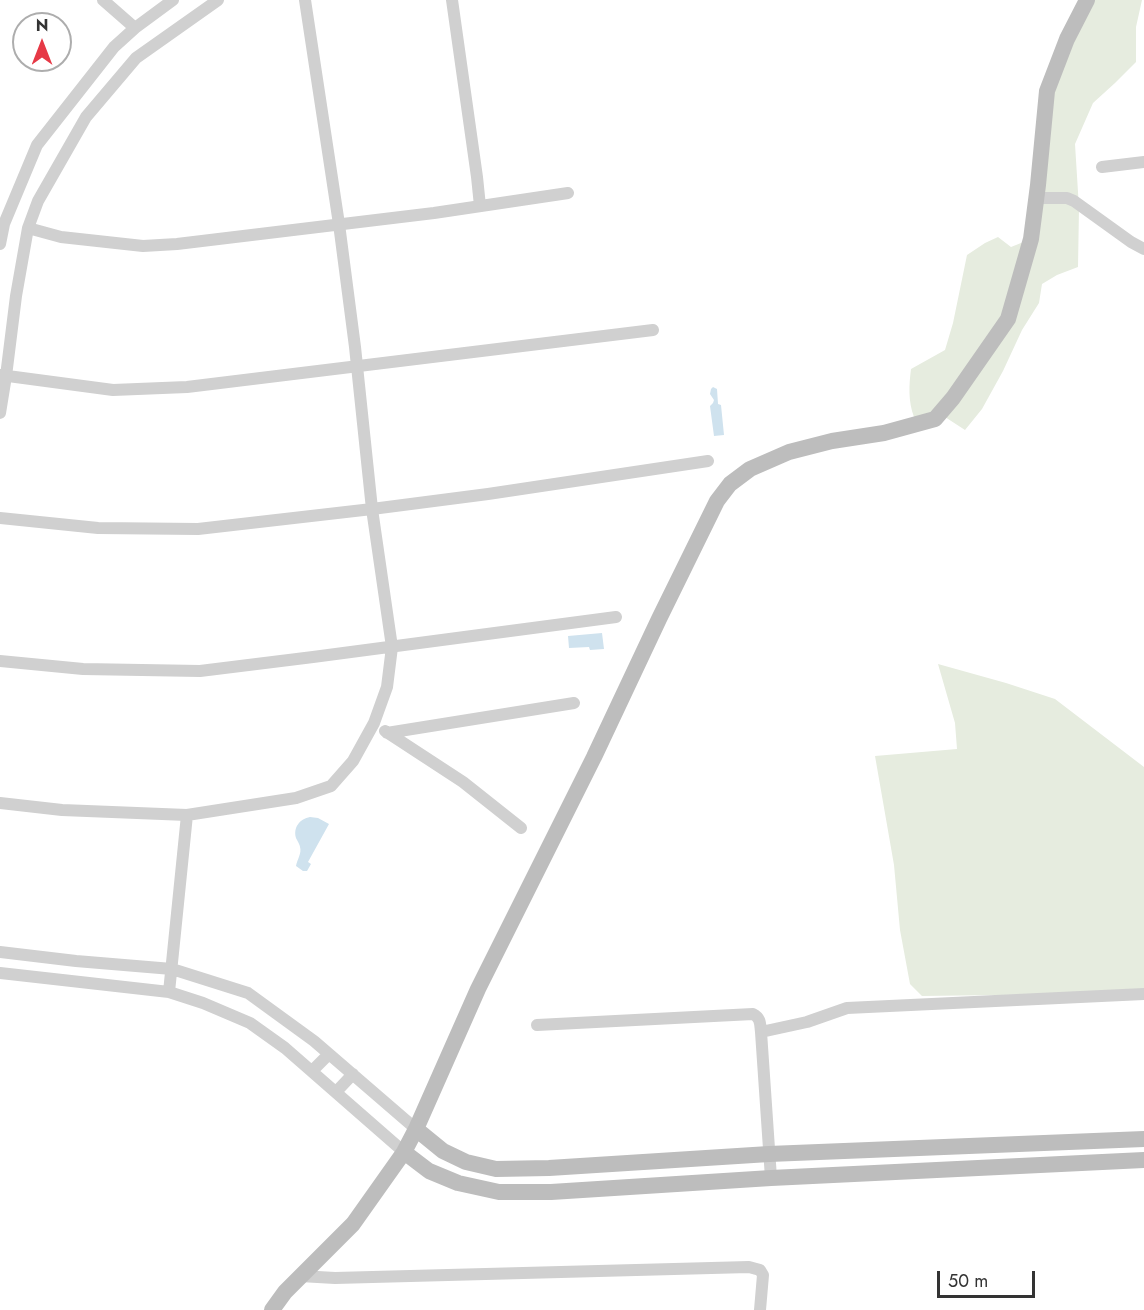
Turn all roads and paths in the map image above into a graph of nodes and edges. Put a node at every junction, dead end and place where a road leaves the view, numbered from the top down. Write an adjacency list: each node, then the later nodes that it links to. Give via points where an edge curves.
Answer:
1 (103, 0): 7 (street)
2 (173, 0): 7 (street)
3 (218, 0): 14 (street, via 136,58 93,108 38,201)
4 (305, 0): 13 (street)
5 (452, 0): 12 (street)
6 (1087, 0): 11 (street, via 1047,90)
7 (135, 28): 15 (street, via 114,47 37,145 4,224)
8 (1144, 162): 9 (street)
9 (1102, 167)
10 (568, 193): 12 (street)
11 (1036, 198): 16 (street, via 1074,201); 44 (street, via 1031,239 1008,319 935,419 789,452 750,469 730,484 717,501 478,989)
12 (480, 206): 13 (street)
13 (339, 224): 14 (street, via 143,246 61,237); 18 (street)
14 (28, 228): 19 (street)
15 (0, 244)
16 (1144, 249)
17 (653, 330): 18 (street)
18 (357, 367): 19 (street, via 187,387 113,390); 22 (street)
19 (3, 376): 20 (street)
20 (0, 413)
21 (708, 460): 22 (street)
22 (372, 509): 23 (street, via 198,529 98,528); 25 (street)
23 (0, 518)
24 (616, 617): 25 (street)
25 (392, 646): 26 (street, via 200,671 83,669); 28 (street, via 387,687)
26 (0, 661)
27 (574, 703): 29 (street)
28 (374, 723): 29 (street); 31 (street, via 353,760 331,786 296,798)
29 (387, 733): 32 (street, via 463,782)
30 (0, 803): 31 (street, via 62,810)
31 (187, 815): 34 (street)
32 (521, 828)
33 (0, 952): 34 (street)
34 (172, 969): 36 (street); 40 (street, via 248,993)
35 (0, 973): 36 (street)
36 (169, 992): 41 (street, via 250,1023)
37 (1144, 994): 39 (street, via 847,1008)
38 (537, 1025): 39 (street, via 753,1014 760,1019)
39 (761, 1032): 49 (street)
40 (329, 1054): 41 (street); 42 (street)
41 (312, 1071): 43 (street)
42 (353, 1074): 43 (street); 44 (street)
43 (336, 1092): 48 (street)
44 (416, 1129): 48 (street); 52 (street, via 443,1151 466,1162 496,1169)
45 (1144, 1139): 46 (street)
46 (1033, 1144): 47 (street); 51 (street)
47 (865, 1151): 49 (street); 53 (street)
48 (404, 1152): 55 (street, via 429,1171 458,1183 499,1192); 56 (street, via 353,1224)
49 (769, 1155): 52 (street); 54 (street)
50 (1144, 1160): 51 (street)
51 (1034, 1165): 53 (street)
52 (549, 1168): 55 (street)
53 (865, 1173): 54 (street)
54 (771, 1178): 55 (street)
55 (551, 1192)
56 (300, 1276): 57 (street); 58 (street, via 749,1267 760,1270 762,1275)
57 (272, 1310)
58 (760, 1310)

